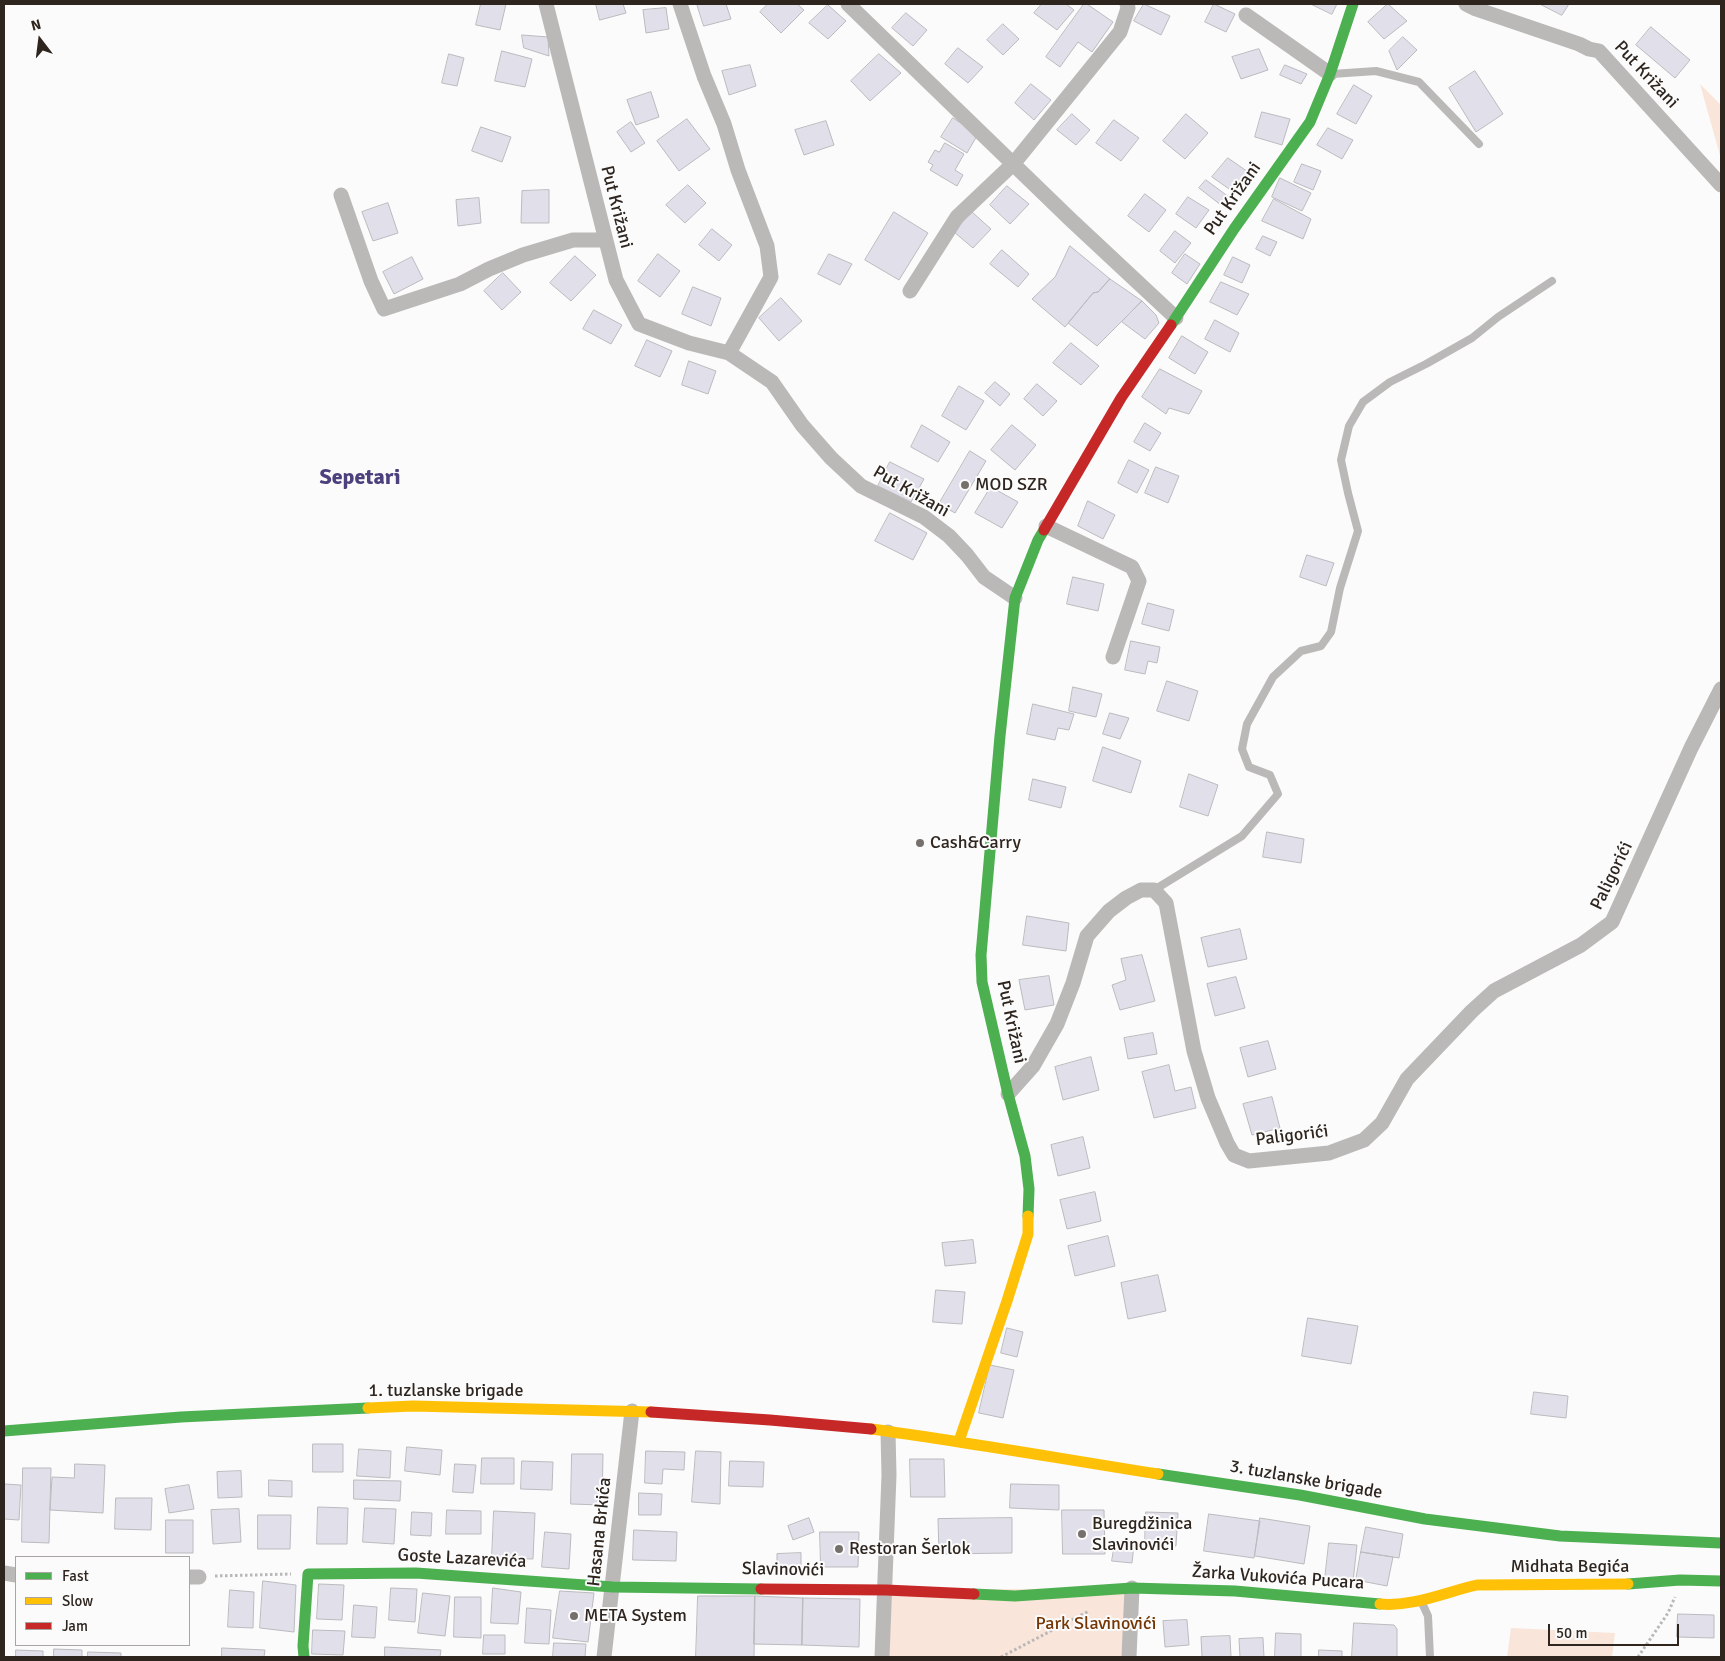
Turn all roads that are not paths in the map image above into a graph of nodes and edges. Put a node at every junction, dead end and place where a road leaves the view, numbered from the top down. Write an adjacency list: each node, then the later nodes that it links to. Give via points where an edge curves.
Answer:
1 (546, 4): 13 (street, Put Križani)
2 (680, 4): 17 (street, via 767,246 770,276)
3 (848, 4): 10 (street)
4 (1127, 4): 10 (street, via 1120,32)
5 (1353, 4): 8 (street, Put Križani)
6 (1466, 4): 11 (street, Put Križani, via 1599,51)
7 (1246, 15): 8 (street)
8 (1330, 74): 9 (lane, via 1376,71 1419,82); 16 (street, Put Križani, via 1310,122 1234,228)
9 (1479, 144)
10 (1014, 163): 15 (street, via 957,217); 16 (street)
11 (1721, 185)
12 (342, 195): 13 (street, via 371,281 384,309 460,284 523,255 573,240)
13 (605, 240): 17 (street, Put Križani, via 616,280 639,324 689,343)
14 (1552, 281): 22 (lane, via 1472,338 1390,382 1363,402 1349,426 1342,460 1358,531 1340,588 1331,632 1321,646 1301,651 1273,677 1247,724 1242,749 1249,767 1270,775 1278,794 1242,836)
15 (910, 291)
16 (1176, 318): 18 (street, Put Križani, via 1121,398)
17 (729, 353): 19 (street, Put Križani, via 772,382 802,425 861,486 924,517 949,536 984,577)
18 (1046, 526): 19 (street, Put Križani); 20 (street, via 1132,567 1139,581)
19 (1015, 598): 23 (street, Put Križani, via 981,956 982,982)
20 (1113, 657)
21 (1721, 689): 22 (street, Paligorići, via 1612,922 1581,945 1494,991 1407,1079 1382,1123 1364,1140 1329,1153 1249,1161 1234,1155 1208,1098 1194,1051 1166,903)
22 (1154, 890): 23 (street, via 1141,890 1126,898 1109,911 1087,936 1074,983 1057,1024 1033,1066)
23 (1008, 1094): 27 (street, Put Križani, via 1025,1156 1029,1189 1028,1234)
24 (632, 1411): 25 (street, 1. tuzlanske brigade, via 413,1406 181,1416); 26 (street, 1. tuzlanske brigade); 30 (street, Hasana Brkića)
25 (4, 1431)
26 (888, 1432): 27 (street, 3. tuzlanske brigade); 32 (street, via 890,1475)
27 (959, 1441): 28 (street, 3. tuzlanske brigade, via 1300,1494 1425,1519 1560,1536)
28 (1721, 1543)
29 (1721, 1581): 33 (street, Midhata Begića, via 1684,1579 1639,1584 1477,1585)
30 (613, 1588): 32 (street, Slavinovići); 34 (street, Goste Lazarevića, via 416,1573 308,1574); 35 (street, Hasana Brkića)
31 (1132, 1588): 32 (street, Žarka Vukovića Pucara, via 1015,1596); 33 (street, Žarka Vukovića Pucara, via 1235,1591 1391,1605); 37 (street)
32 (886, 1590): 36 (street)
33 (1422, 1601): 38 (lane, via 1428,1616)
34 (304, 1657)
35 (604, 1657)
36 (882, 1657)
37 (1129, 1657)
38 (1430, 1657)

